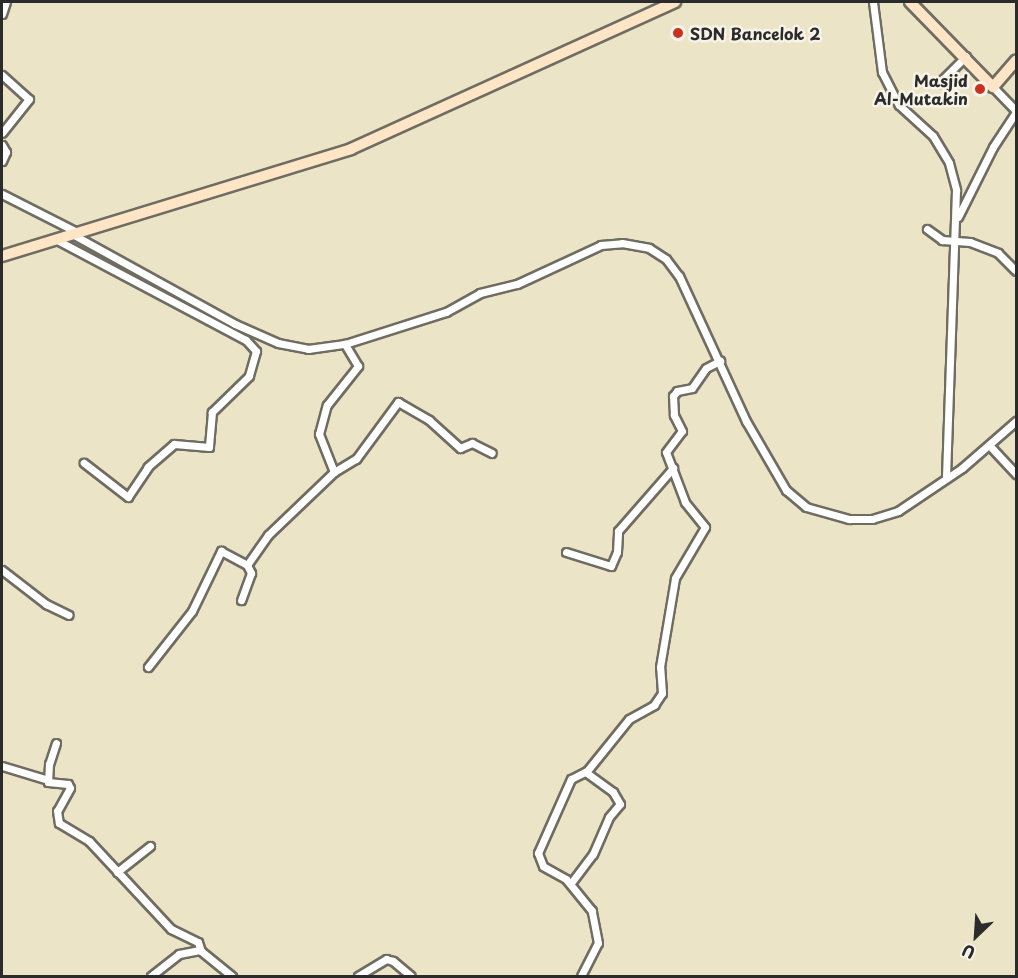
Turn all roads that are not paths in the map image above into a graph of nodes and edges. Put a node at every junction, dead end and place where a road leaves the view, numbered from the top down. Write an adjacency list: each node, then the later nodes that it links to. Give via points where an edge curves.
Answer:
1 (6, 2): 5 (street)
2 (675, 2): 18 (street, via 351,149)
3 (873, 2): 16 (street, via 882,72 899,105 933,136 949,163 956,190)
4 (910, 2): 6 (street)
5 (2, 14)
6 (966, 56): 9 (street); 10 (street)
7 (1017, 62): 10 (street)
8 (2, 75): 12 (street, via 29,99)
9 (939, 83)
10 (993, 87): 11 (street)
11 (1017, 111): 16 (street, via 993,147)
12 (2, 133)
13 (2, 145): 14 (street, via 6,152)
14 (2, 161)
15 (2, 194): 18 (street)
16 (957, 220): 19 (street)
17 (927, 229): 19 (street)
18 (67, 235): 20 (street); 22 (street, via 264,338 308,349); 27 (street, via 246,340 256,351 249,376 212,412 209,447 174,444 148,467 128,497)
19 (949, 239): 21 (street, via 998,253); 31 (street, via 955,295 949,324)
20 (2, 256)
21 (1017, 271)
22 (346, 346): 23 (street, via 457,308 480,293 517,284 601,245 622,243 649,248 671,264); 29 (street, via 357,368 327,405 320,426 319,442)
23 (716, 363): 28 (street, via 692,388 676,391 673,396 674,415 682,431 667,449); 31 (street, via 786,490 806,507 849,519 872,519 898,511)
24 (1017, 421): 25 (street)
25 (991, 447): 30 (street); 31 (street)
26 (492, 453): 29 (street, via 472,443 460,448 433,423 398,402 356,459)
27 (84, 463)
28 (674, 468): 32 (street, via 618,531 617,552 611,566); 40 (street, via 688,508 705,527 675,578 660,667 662,693 654,705 629,719)
29 (334, 472): 33 (street, via 268,535)
30 (1017, 474)
31 (946, 477)
32 (566, 552)
33 (247, 566): 35 (street, via 252,576); 37 (street, via 225,551 219,553 192,611)
34 (2, 570): 36 (street)
35 (241, 600)
36 (69, 615)
37 (148, 667)
38 (56, 742): 41 (street)
39 (2, 766): 41 (street)
40 (585, 772): 44 (street, via 612,792 620,804 609,817 593,854); 44 (street, via 567,785 538,853 543,866)
41 (48, 780): 43 (street, via 70,786 57,811 59,823 89,841)
42 (150, 846): 43 (street)
43 (117, 872): 45 (street, via 171,929 198,942)
44 (571, 884): 50 (street, via 590,906 598,937)
45 (200, 950): 46 (street, via 178,954); 47 (street)
46 (152, 976)
47 (232, 976)
48 (358, 976): 49 (street, via 386,959)
49 (411, 976)
50 (581, 976)

